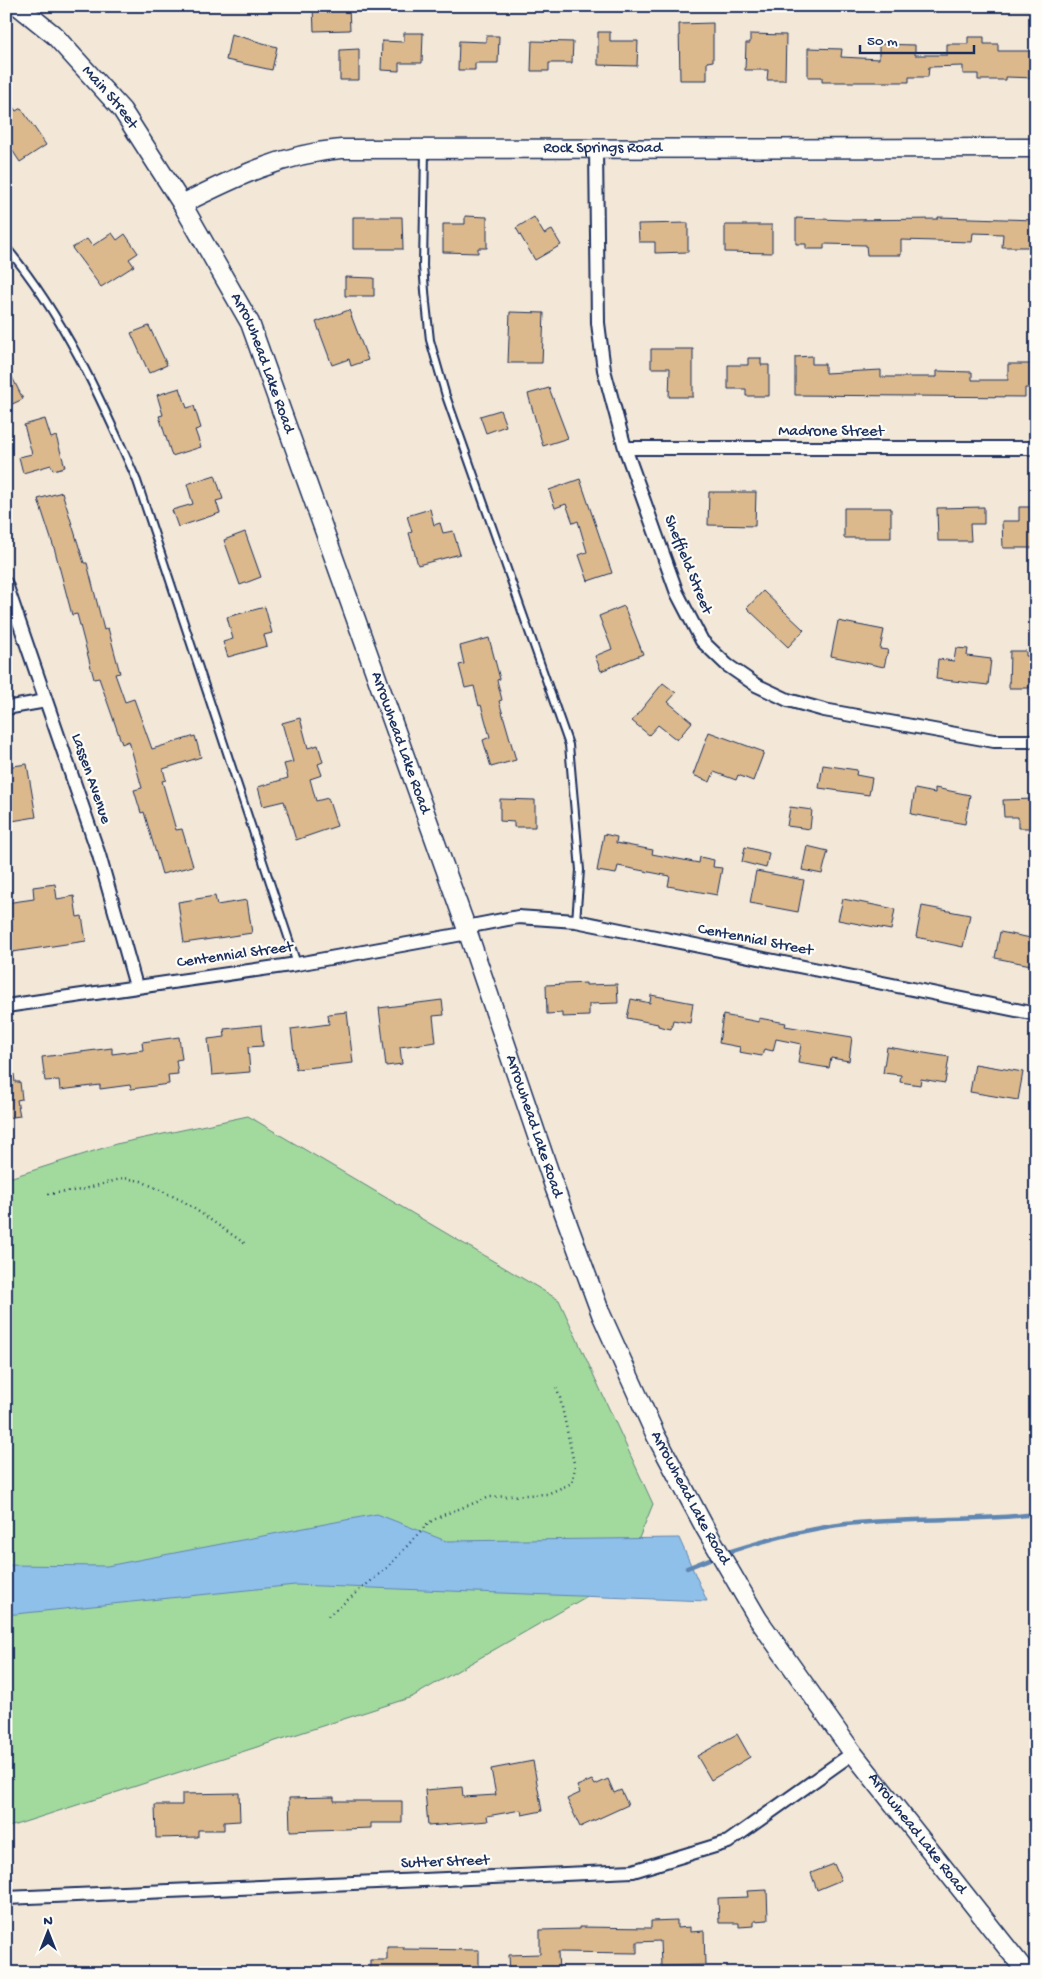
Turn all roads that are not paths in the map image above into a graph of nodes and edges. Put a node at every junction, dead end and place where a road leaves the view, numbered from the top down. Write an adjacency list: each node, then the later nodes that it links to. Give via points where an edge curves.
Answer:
1 (18, 6): 5 (main road, Main Street, via 54,35 122,110)
2 (1036, 148): 4 (main road, Rock Springs Road)
3 (425, 149): 4 (main road, Rock Springs Road); 5 (main road, Rock Springs Road, via 341,149 289,156); 13 (lane, via 423,266 430,340 446,396 570,745 580,870)
4 (596, 149): 7 (street, Sheffield Street, via 598,323 604,370)
5 (182, 204): 14 (main road, Arrowhead Lake Road, via 250,323)
6 (6, 247): 15 (lane, via 62,325 104,405 137,480)
7 (626, 448): 8 (street, Madrone Street); 12 (street, Sheffield Street, via 677,594 702,641 727,665 764,689 824,710 994,741)
8 (1036, 448)
9 (6, 584): 10 (street, Lassen Avenue)
10 (46, 701): 11 (street); 16 (street, Lassen Avenue, via 99,855)
11 (6, 708)
12 (1036, 741)
13 (576, 921): 14 (street, Centennial Street, via 518,918); 18 (street, Centennial Street)
14 (467, 930): 15 (street, Centennial Street); 19 (main road, Arrowhead Lake Road, via 601,1314 656,1436 758,1619)
15 (297, 964): 16 (street, Centennial Street)
16 (136, 986): 17 (street, Centennial Street)
17 (6, 1006)
18 (1036, 1014)
19 (852, 1754): 20 (street, Sutter Street, via 728,1842 633,1871); 21 (main road, Arrowhead Lake Road)
20 (6, 1898)
21 (1027, 1973)

